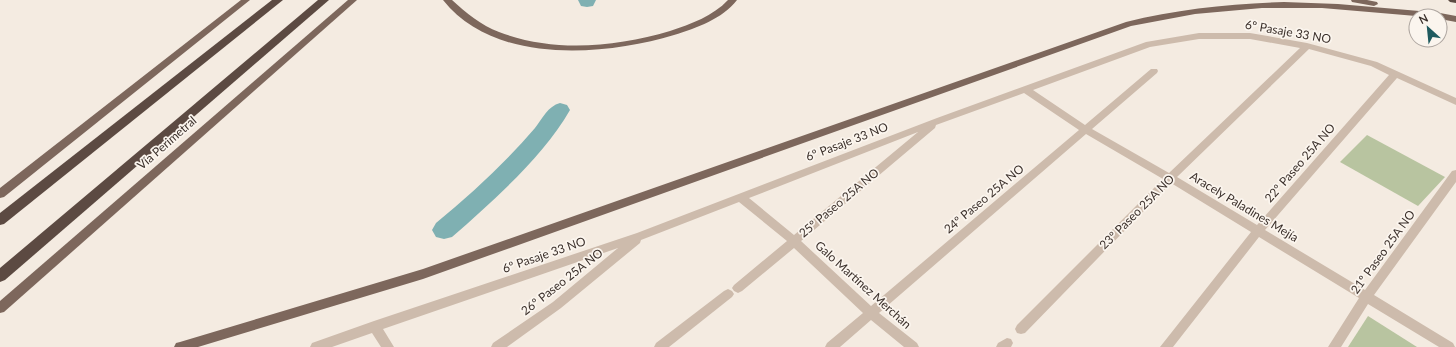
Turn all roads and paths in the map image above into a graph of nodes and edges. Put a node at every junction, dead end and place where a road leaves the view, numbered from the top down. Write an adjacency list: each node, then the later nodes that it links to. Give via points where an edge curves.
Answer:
1 (246, 0): 19 (main road)
2 (278, 0): 21 (highway)
3 (324, 0): 25 (highway, Vía Perimetral)
4 (353, 0): 29 (main road, Vía Perimetral)
5 (447, 0): 6 (main road, via 464,18 496,35 540,46 591,49 669,35 716,14)
6 (733, 0)
7 (1355, 0): 8 (main road)
8 (1408, 10)
9 (1408, 13): 33 (main road, via 1305,5 1260,6 1214,8 1129,24 423,274)
10 (1308, 46): 12 (street, 6º Pasaje 33 NO, via 1374,64); 13 (street, 6º Pasaje 33 NO, via 1250,36 1199,36 1148,44); 18 (street, 23º Paseo 25A NO)
11 (1154, 71): 16 (street, 24º Paseo 25A NO)
12 (1395, 74): 14 (street, 6º Pasaje 33 NO); 22 (street, 22º Paseo 25A NO)
13 (1025, 89): 15 (street, 6º Pasaje 33 NO); 16 (street, Aracely Paladines Mejía)
14 (1456, 102)
15 (940, 120): 20 (street, 6º Pasaje 33 NO); 24 (street, 25º Paseo 25A NO)
16 (1086, 130): 18 (street, Aracely Paladines Mejía); 30 (street, 24º Paseo 25A NO)
17 (1456, 174): 28 (street, 21º Paseo 25A NO)
18 (1170, 178): 22 (street, Aracely Paladines Mejía); 32 (street, 23º Paseo 25A NO)
19 (0, 194)
20 (740, 197): 23 (street, 6º Pasaje 33 NO); 24 (street, Galo Martínez Merchán)
21 (0, 220)
22 (1258, 231): 28 (street, Aracely Paladines Mejía); 40 (street, 22º Paseo 25A NO)
23 (641, 236): 31 (street, 6º Pasaje 33 NO); 36 (street, 26º Paseo 25A NO, via 557,305)
24 (794, 241): 26 (street, 25º Paseo 25A NO); 30 (street, Galo Martínez Merchán)
25 (0, 276)
26 (738, 288)
27 (728, 294): 37 (street)
28 (1366, 297): 41 (street, 21º Paseo 25A NO); 42 (street, Aracely Paladines Mejía)
29 (0, 308)
30 (870, 312): 38 (street, 24º Paseo 25A NO); 39 (street, Galo Martínez Merchán)
31 (374, 326): 34 (street, 6º Pasaje 33 NO); 35 (street)
32 (1021, 329)
33 (180, 347)
34 (316, 347)
35 (388, 347)
36 (497, 347)
37 (660, 347)
38 (832, 347)
39 (913, 347)
40 (1166, 347)
41 (1334, 347)
42 (1449, 347)

